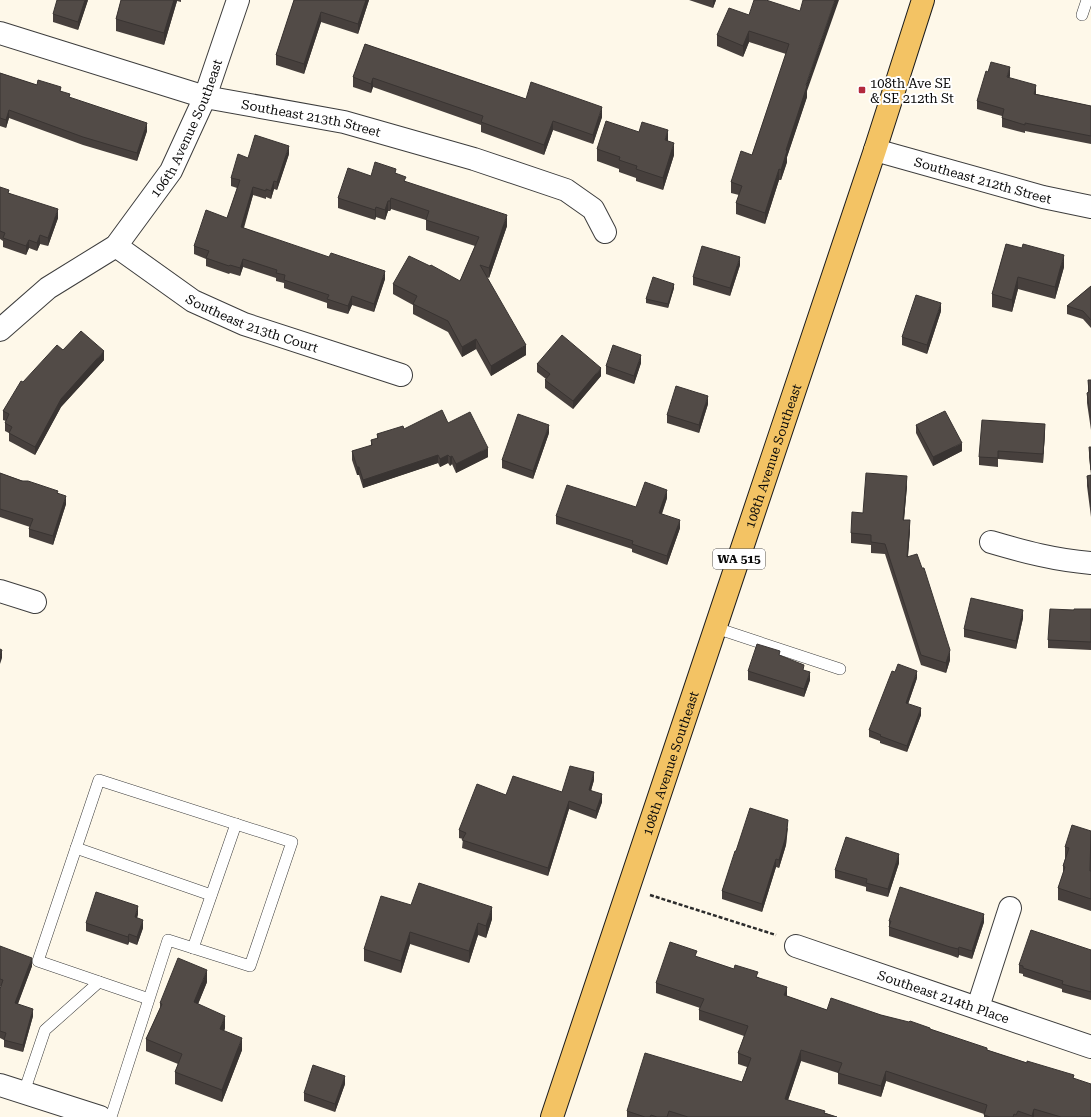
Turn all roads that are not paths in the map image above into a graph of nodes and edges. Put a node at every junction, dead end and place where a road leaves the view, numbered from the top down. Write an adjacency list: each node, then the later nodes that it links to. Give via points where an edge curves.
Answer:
1 (238, 0): 6 (street, 106th Avenue Southeast)
2 (924, 0): 7 (main road, 108th Avenue Southeast / WA 515)
3 (1087, 0): 4 (lane)
4 (1082, 15)
5 (0, 33): 6 (street, Southeast 213th Street)
6 (205, 98): 9 (street, Southeast 213th Street, via 344,122 474,159 566,190 592,209); 10 (street, 106th Avenue Southeast, via 171,171)
7 (875, 150): 8 (street, Southeast 212th Street, via 1043,197); 17 (main road, 108th Avenue Southeast / WA 515)
8 (1091, 207)
9 (605, 232)
10 (116, 246): 11 (street, via 48,288); 12 (street, Southeast 213th Court, via 193,301 244,324)
11 (3, 321)
12 (401, 375)
13 (991, 542): 14 (street, via 1064,561)
14 (1091, 563)
15 (0, 591): 16 (street)
16 (35, 602)
17 (716, 628): 18 (lane); 34 (main road, 108th Avenue Southeast / WA 515)
18 (840, 669)
19 (236, 824): 20 (lane, via 99,780); 21 (lane); 24 (lane, via 292,842 250,966)
20 (76, 848): 21 (lane); 25 (lane, via 38,961)
21 (211, 895): 24 (lane)
22 (1010, 908): 27 (street)
23 (796, 946): 27 (street, Southeast 214th Place)
24 (193, 948): 26 (lane, via 168,940)
25 (99, 982): 26 (lane); 30 (lane, via 45,1030)
26 (149, 999): 33 (lane)
27 (978, 1007): 28 (street, Southeast 214th Place)
28 (1091, 1047)
29 (0, 1084): 30 (street)
30 (24, 1092): 31 (street)
31 (71, 1113): 32 (street)
32 (100, 1117)
33 (111, 1117)
34 (552, 1117)

